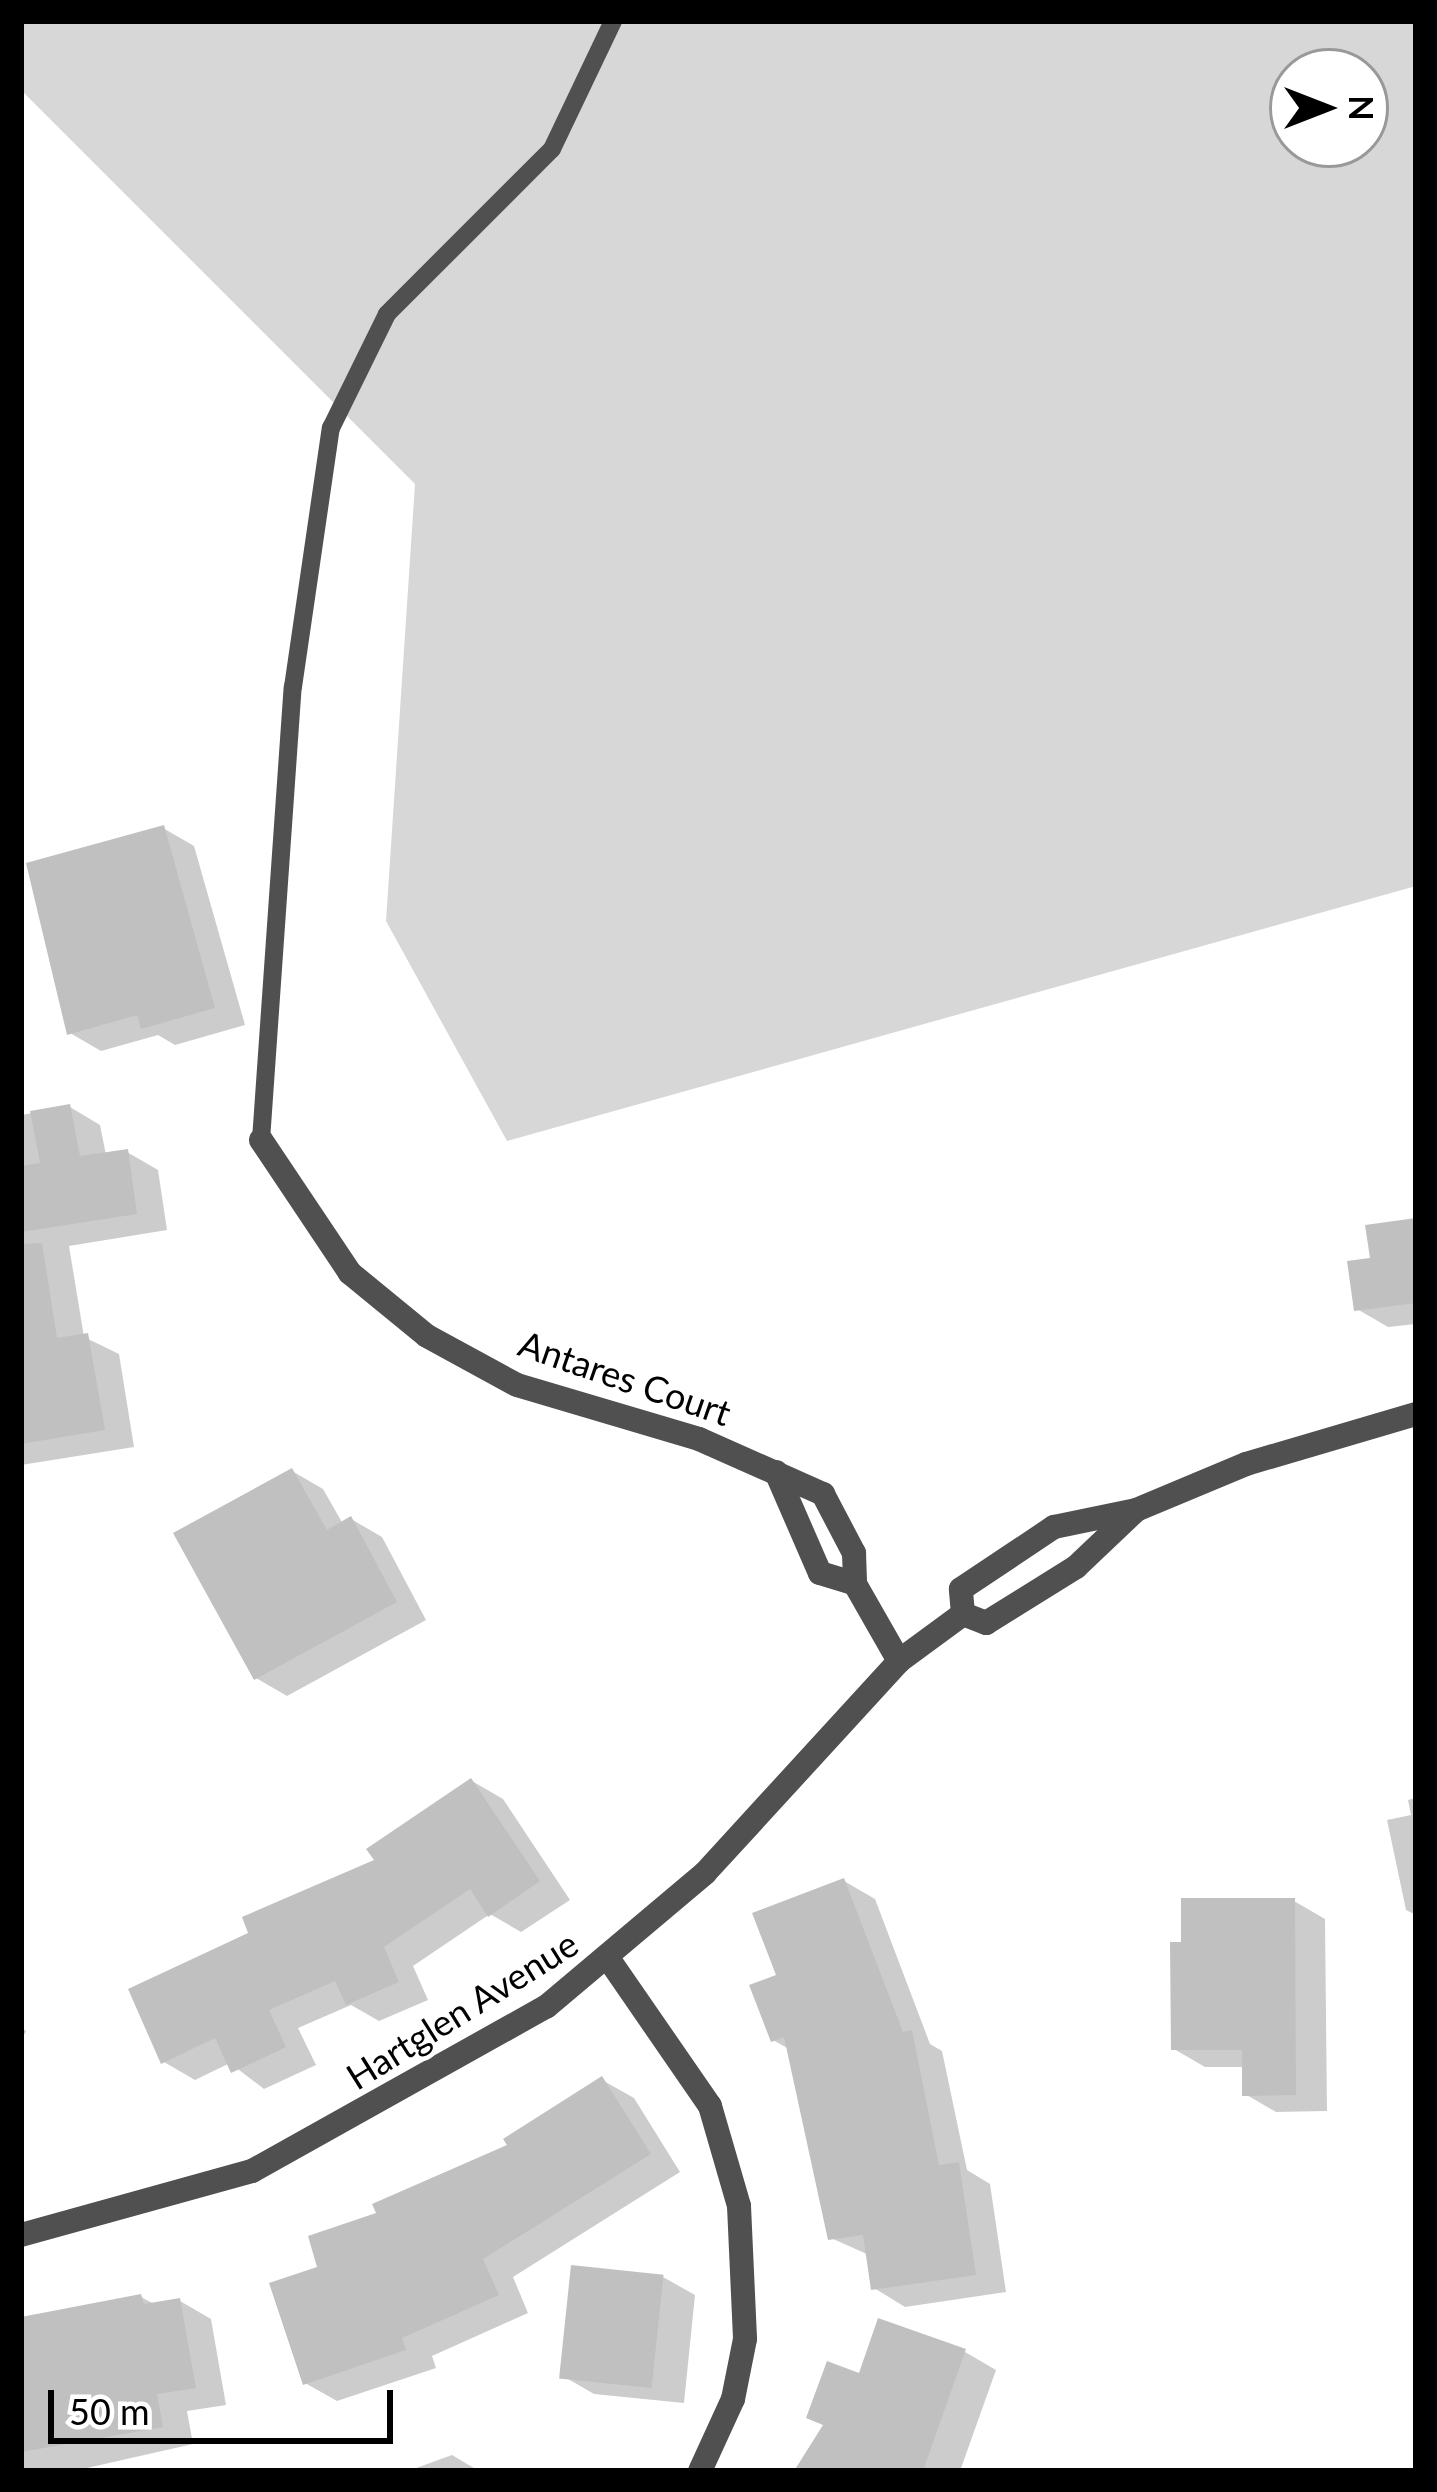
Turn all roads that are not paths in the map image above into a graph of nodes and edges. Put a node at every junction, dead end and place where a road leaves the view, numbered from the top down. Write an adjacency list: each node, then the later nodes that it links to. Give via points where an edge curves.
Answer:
1 (613, 21): 2 (lane, via 552,149 387,314 331,428 293,687)
2 (261, 1140): 4 (street, Antares Court, via 350,1273 427,1336 517,1385 699,1439)
3 (1416, 1414): 5 (street, Hartglen Avenue, via 1246,1464)
4 (776, 1472): 6 (street, Antares Court, via 820,1573); 6 (street, Antares Court, via 823,1494 854,1553)
5 (1136, 1510): 7 (street, Hartglen Avenue, via 1076,1567 986,1623); 7 (street, Hartglen Avenue, via 1054,1527 1011,1552 961,1589)
6 (855, 1584): 8 (street, Antares Court)
7 (963, 1614): 8 (street, Hartglen Avenue)
8 (899, 1661): 9 (street, Hartglen Avenue, via 705,1873)
9 (610, 1960): 10 (street, Hartglen Avenue, via 527,2019 252,2171); 11 (street, via 710,2106 740,2206 745,2339 733,2399)
10 (21, 2235)
11 (700, 2471)

